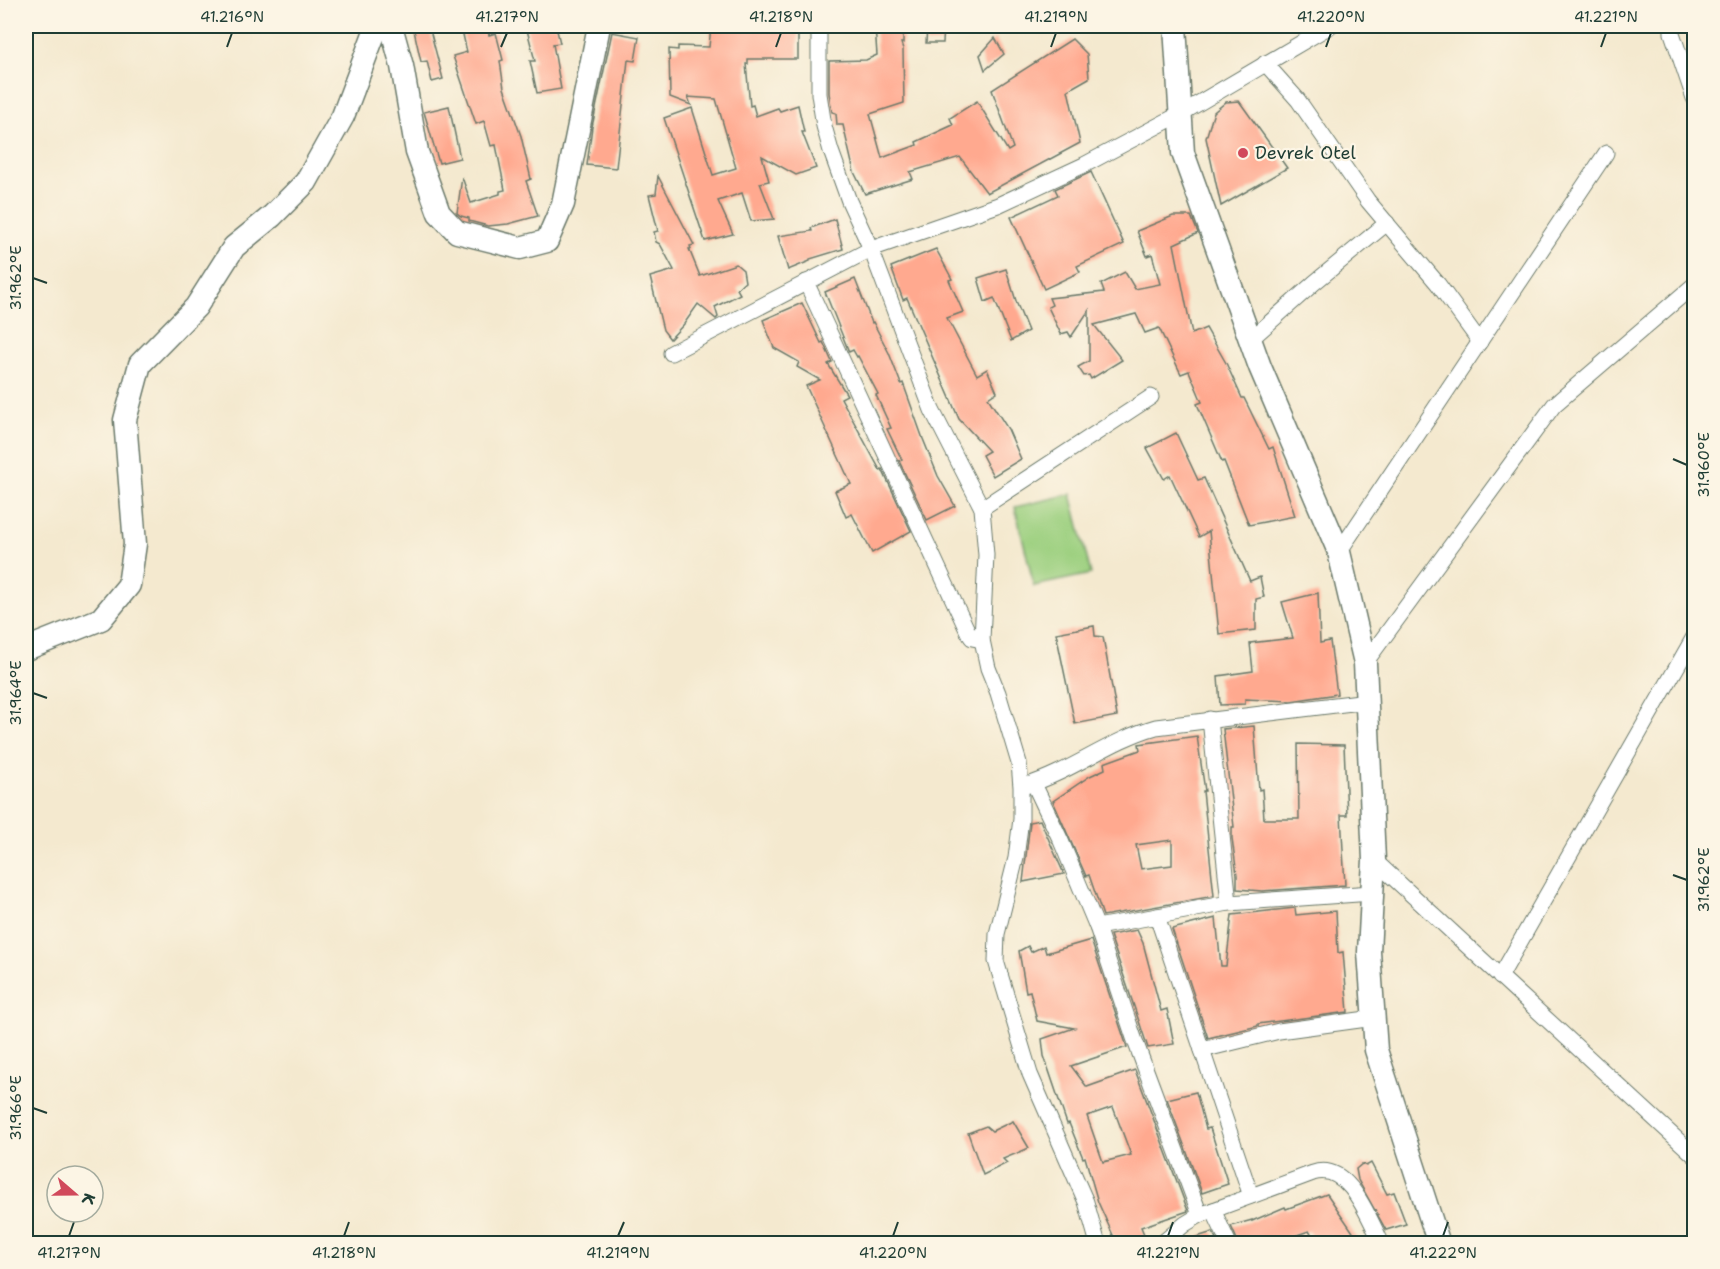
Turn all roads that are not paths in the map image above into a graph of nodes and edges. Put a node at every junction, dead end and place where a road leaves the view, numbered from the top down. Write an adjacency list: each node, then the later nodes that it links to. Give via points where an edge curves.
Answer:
1 (377, 26): 24 (street, via 343,116 306,182 234,247 196,307 140,364 125,420 135,544 129,585 101,619)
2 (391, 26): 3 (street, via 417,152 439,213 457,232 520,248 547,242 563,204)
3 (598, 26)
4 (819, 26): 13 (street, via 819,94 824,126 849,201)
5 (1174, 26): 10 (street)
6 (1330, 26): 8 (street)
7 (1672, 26): 9 (street)
8 (1265, 63): 10 (street); 12 (street, via 1298,100)
9 (1695, 98)
10 (1182, 113): 13 (street, via 998,205); 16 (street, via 1183,153)
11 (1606, 153): 17 (street)
12 (1387, 223): 16 (street); 17 (street)
13 (871, 249): 14 (street); 20 (street, via 932,410)
14 (807, 282): 18 (street); 23 (street, via 968,632 972,638)
15 (1695, 285): 25 (street, via 1554,405)
16 (1250, 340): 21 (street)
17 (1480, 342): 21 (street)
18 (671, 353)
19 (1152, 397): 20 (street)
20 (982, 508): 23 (street, via 986,555)
21 (1339, 552): 25 (street)
22 (1695, 638): 34 (street)
23 (982, 640): 28 (street)
24 (26, 649)
25 (1365, 663): 26 (street)
26 (1368, 701): 27 (street); 29 (street)
27 (1210, 720): 28 (street, via 1144,730); 31 (street)
28 (1028, 786): 33 (street, via 1061,841); 40 (street, via 1016,858 997,934 996,961 1030,1074 1082,1192)
29 (1374, 860): 30 (street); 34 (street)
30 (1372, 893): 31 (street); 35 (street, via 1368,952)
31 (1229, 903): 32 (street)
32 (1157, 916): 33 (street); 36 (street)
33 (1097, 927): 39 (street, via 1134,1038)
34 (1500, 977): 37 (street)
35 (1374, 1018): 36 (street, via 1278,1031); 44 (street, via 1376,1050)
36 (1202, 1050): 38 (street)
37 (1695, 1155)
38 (1251, 1196): 39 (street); 43 (street, via 1319,1171 1331,1172 1353,1191)
39 (1207, 1212): 41 (street); 42 (street)
40 (1098, 1244)
41 (1161, 1244)
42 (1229, 1244)
43 (1382, 1244)
44 (1439, 1244)

